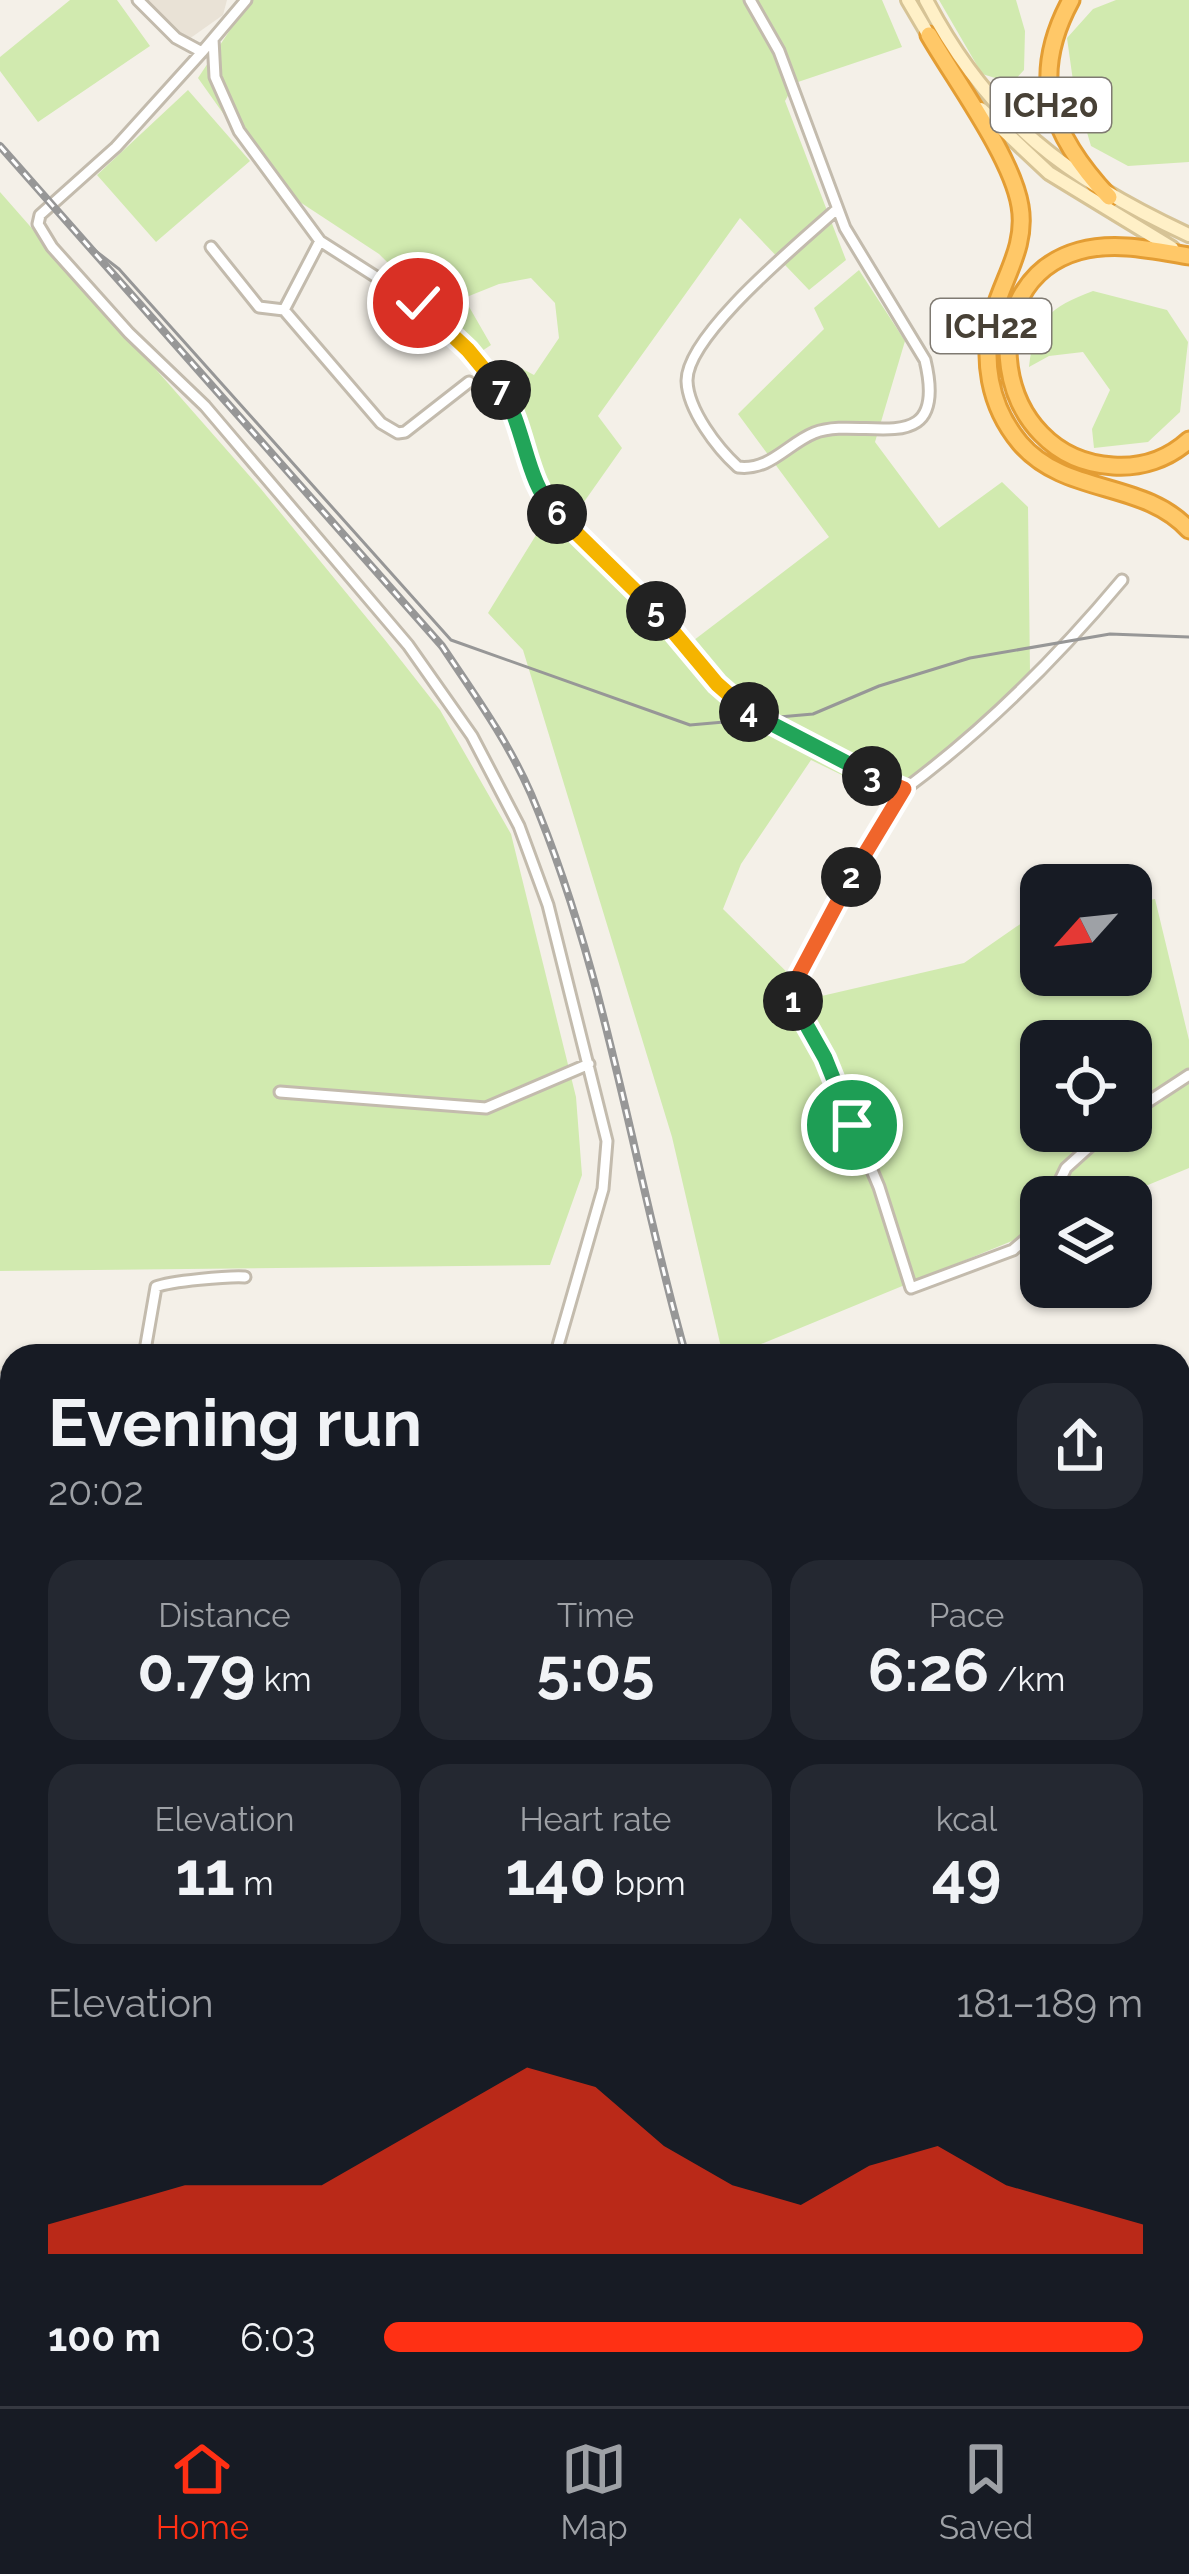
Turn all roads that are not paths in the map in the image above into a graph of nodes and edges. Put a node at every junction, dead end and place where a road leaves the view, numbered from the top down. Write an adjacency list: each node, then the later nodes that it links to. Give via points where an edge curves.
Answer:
1 (139, 0): 9 (street)
2 (246, 0): 8 (street)
3 (750, 0): 11 (street, via 778,51)
4 (908, 0): 7 (main road)
5 (926, 0): 10 (main road, via 1011,120)
6 (1072, 0): 10 (highway, ICH20, via 1050,47 1053,114 1074,158)
7 (929, 35): 15 (main road, via 988,117 1049,173); 19 (highway, ICH22, via 1005,165 1020,207 1017,255 987,344 999,410 1036,459 1081,483 1159,506)
8 (213, 40): 9 (street); 13 (street, via 225,105)
9 (202, 52): 22 (street, via 38,224 129,333 205,406 448,699 534,860)
10 (1109, 196): 12 (main road)
11 (837, 209): 11 (street, via 926,359 927,408 907,428 828,429 772,461 738,467 689,395 692,359)
12 (1189, 235)
13 (320, 241): 16 (street); 21 (street, via 418,303 489,372 516,416 540,496 728,694 781,732)
14 (211, 247): 16 (street, via 259,307)
15 (1189, 256): 18 (highway, via 1117,246 1060,259 1022,300 1008,351 1015,398 1031,425 1075,458 1136,466)
16 (284, 310): 17 (street, via 398,434)
17 (469, 382)
18 (1189, 440)
19 (1189, 530)
20 (1122, 580): 21 (street, via 984,728)
21 (904, 789): 28 (street, via 792,999 879,1187 910,1288)
22 (589, 1064): 24 (street, via 487,1108); 31 (street, via 608,1164)
23 (1189, 1075): 25 (street)
24 (280, 1093)
25 (1152, 1099)
26 (1084, 1152): 27 (street)
27 (1062, 1176)
28 (1020, 1244)
29 (245, 1277): 30 (street, via 156,1287)
30 (146, 1344)
31 (558, 1344)

